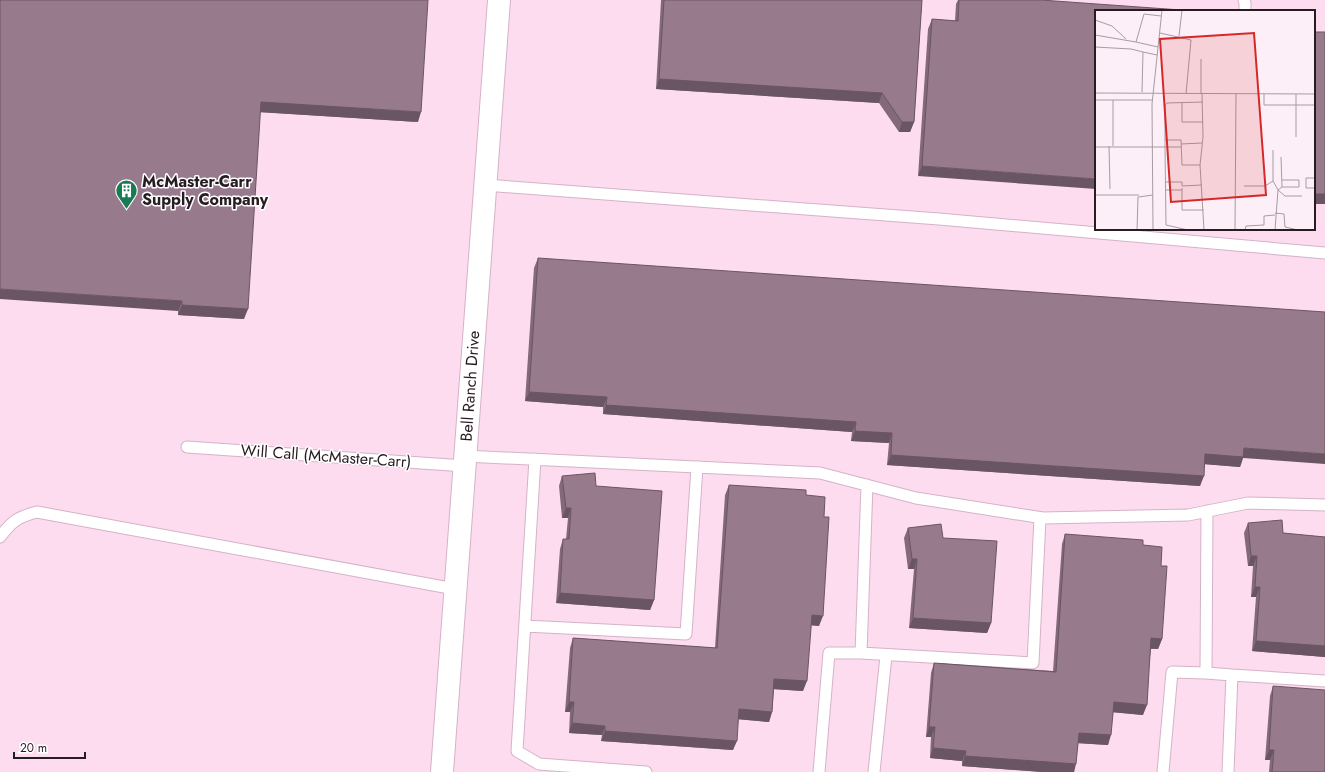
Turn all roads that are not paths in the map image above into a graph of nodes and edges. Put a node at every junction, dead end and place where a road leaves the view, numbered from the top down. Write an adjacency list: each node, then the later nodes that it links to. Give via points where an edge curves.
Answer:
1 (499, 0): 4 (street, Bell Ranch Drive)
2 (1244, 0): 3 (lane)
3 (1245, 10)
4 (486, 185): 5 (lane, via 939,219); 8 (street, Bell Ranch Drive)
5 (1325, 252)
6 (187, 447): 8 (lane, Will Call (McMaster-Carr))
7 (535, 459): 8 (lane, Will Call (McMaster-Carr)); 9 (lane, Will Call (McMaster-Carr)); 16 (lane)
8 (465, 461): 15 (street, Bell Ranch Drive)
9 (697, 467): 10 (lane, Will Call (McMaster-Carr), via 820,473); 16 (lane, via 686,634)
10 (867, 485): 13 (lane, Will Call (McMaster-Carr), via 916,498); 17 (lane)
11 (1325, 505): 12 (lane, Will Call (McMaster-Carr), via 1248,503)
12 (1207, 511): 13 (lane, Will Call (McMaster-Carr), via 1188,515); 19 (lane)
13 (1040, 518): 18 (lane, via 1033,662)
14 (0, 537): 15 (lane, via 8,526 21,517 37,512)
15 (455, 589): 22 (street, Bell Ranch Drive)
16 (525, 626): 23 (lane, via 517,751 539,764)
17 (861, 654): 18 (lane); 24 (lane, via 829,653)
18 (886, 656): 25 (lane)
19 (1206, 673): 20 (lane); 26 (lane, via 1172,672)
20 (1232, 675): 21 (lane); 27 (lane)
21 (1325, 681)
22 (442, 772)
23 (646, 772)
24 (819, 772)
25 (874, 772)
26 (1163, 772)
27 (1228, 772)

